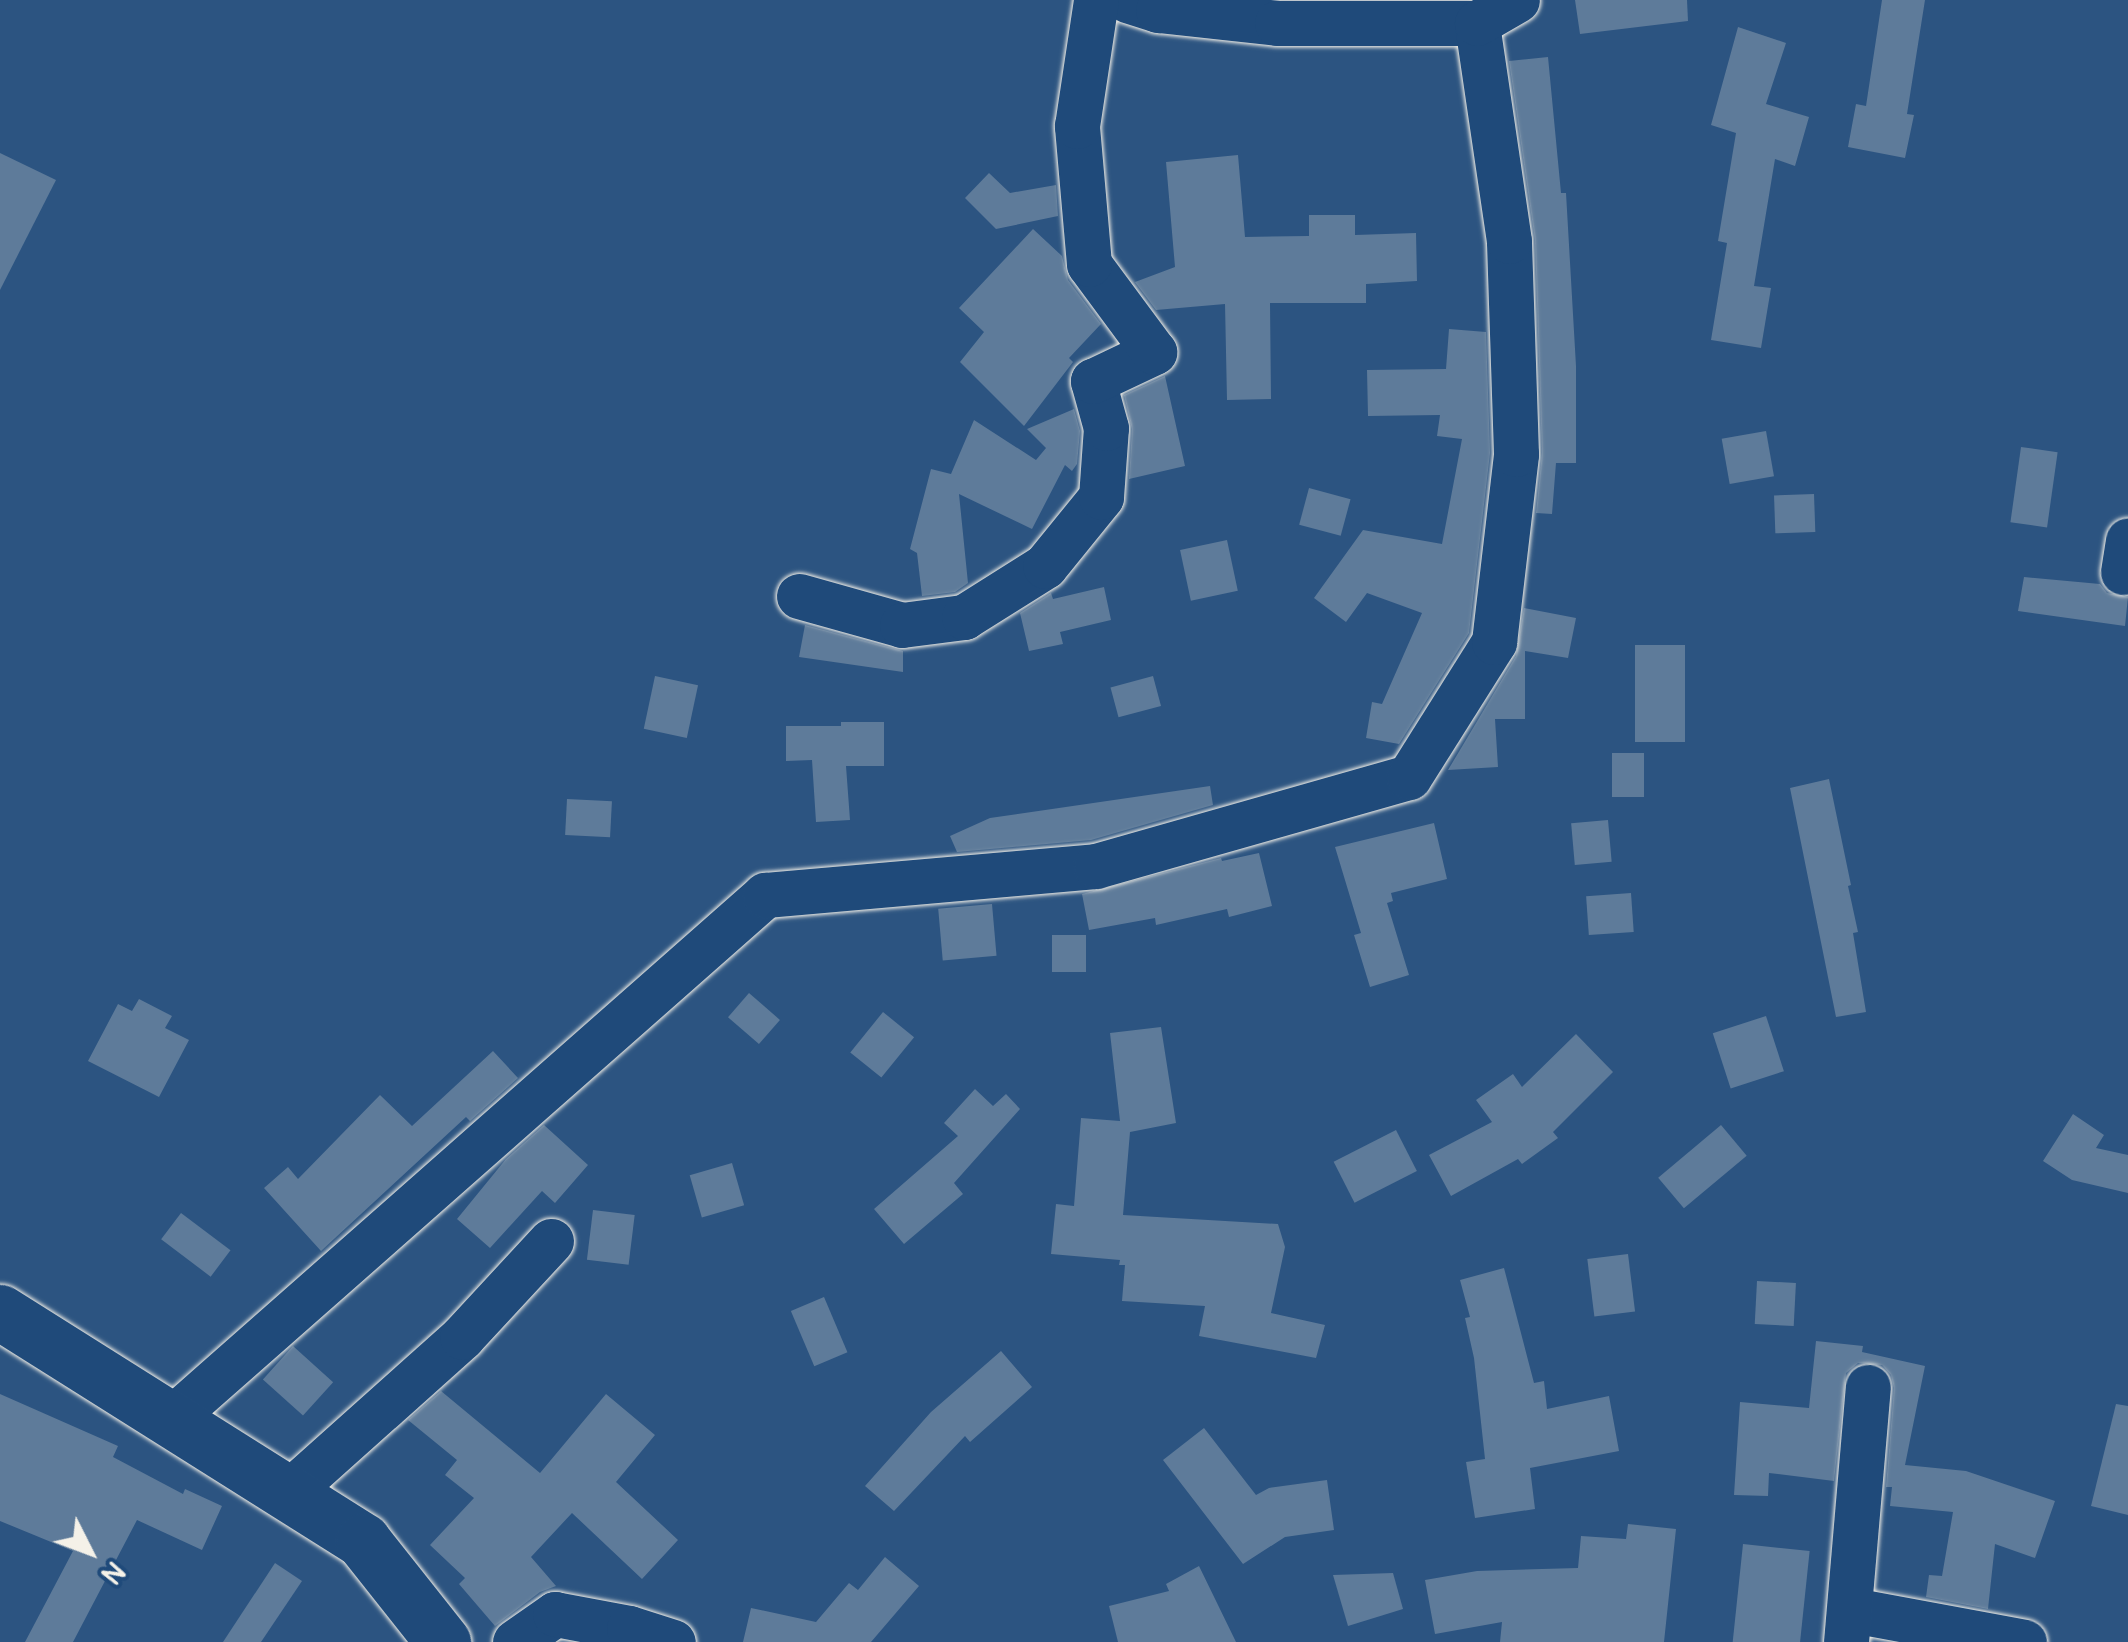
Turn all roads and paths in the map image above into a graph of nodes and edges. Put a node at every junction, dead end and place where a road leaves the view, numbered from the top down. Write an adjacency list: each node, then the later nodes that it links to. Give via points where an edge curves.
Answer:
1 (1096, 0): 5 (street, via 1076,126 1089,264 1154,352 1093,382 1106,428 1100,497 1046,566 964,617 902,625)
2 (1127, 0): 4 (street, via 1158,10 1278,23)
3 (1517, 0): 4 (street)
4 (1477, 23): 9 (street, via 1509,241 1516,454 1494,642 1409,777 1096,866 764,895)
5 (799, 596)
6 (551, 1241): 10 (street, via 462,1337)
7 (0, 1312): 9 (main road)
8 (1868, 1387): 11 (street)
9 (172, 1418): 10 (main road)
10 (290, 1491): 12 (main road, via 363,1540)
11 (1850, 1626): 15 (street)
12 (443, 1642)
13 (515, 1642): 14 (street, via 555,1614)
14 (673, 1642)
15 (2024, 1642)

